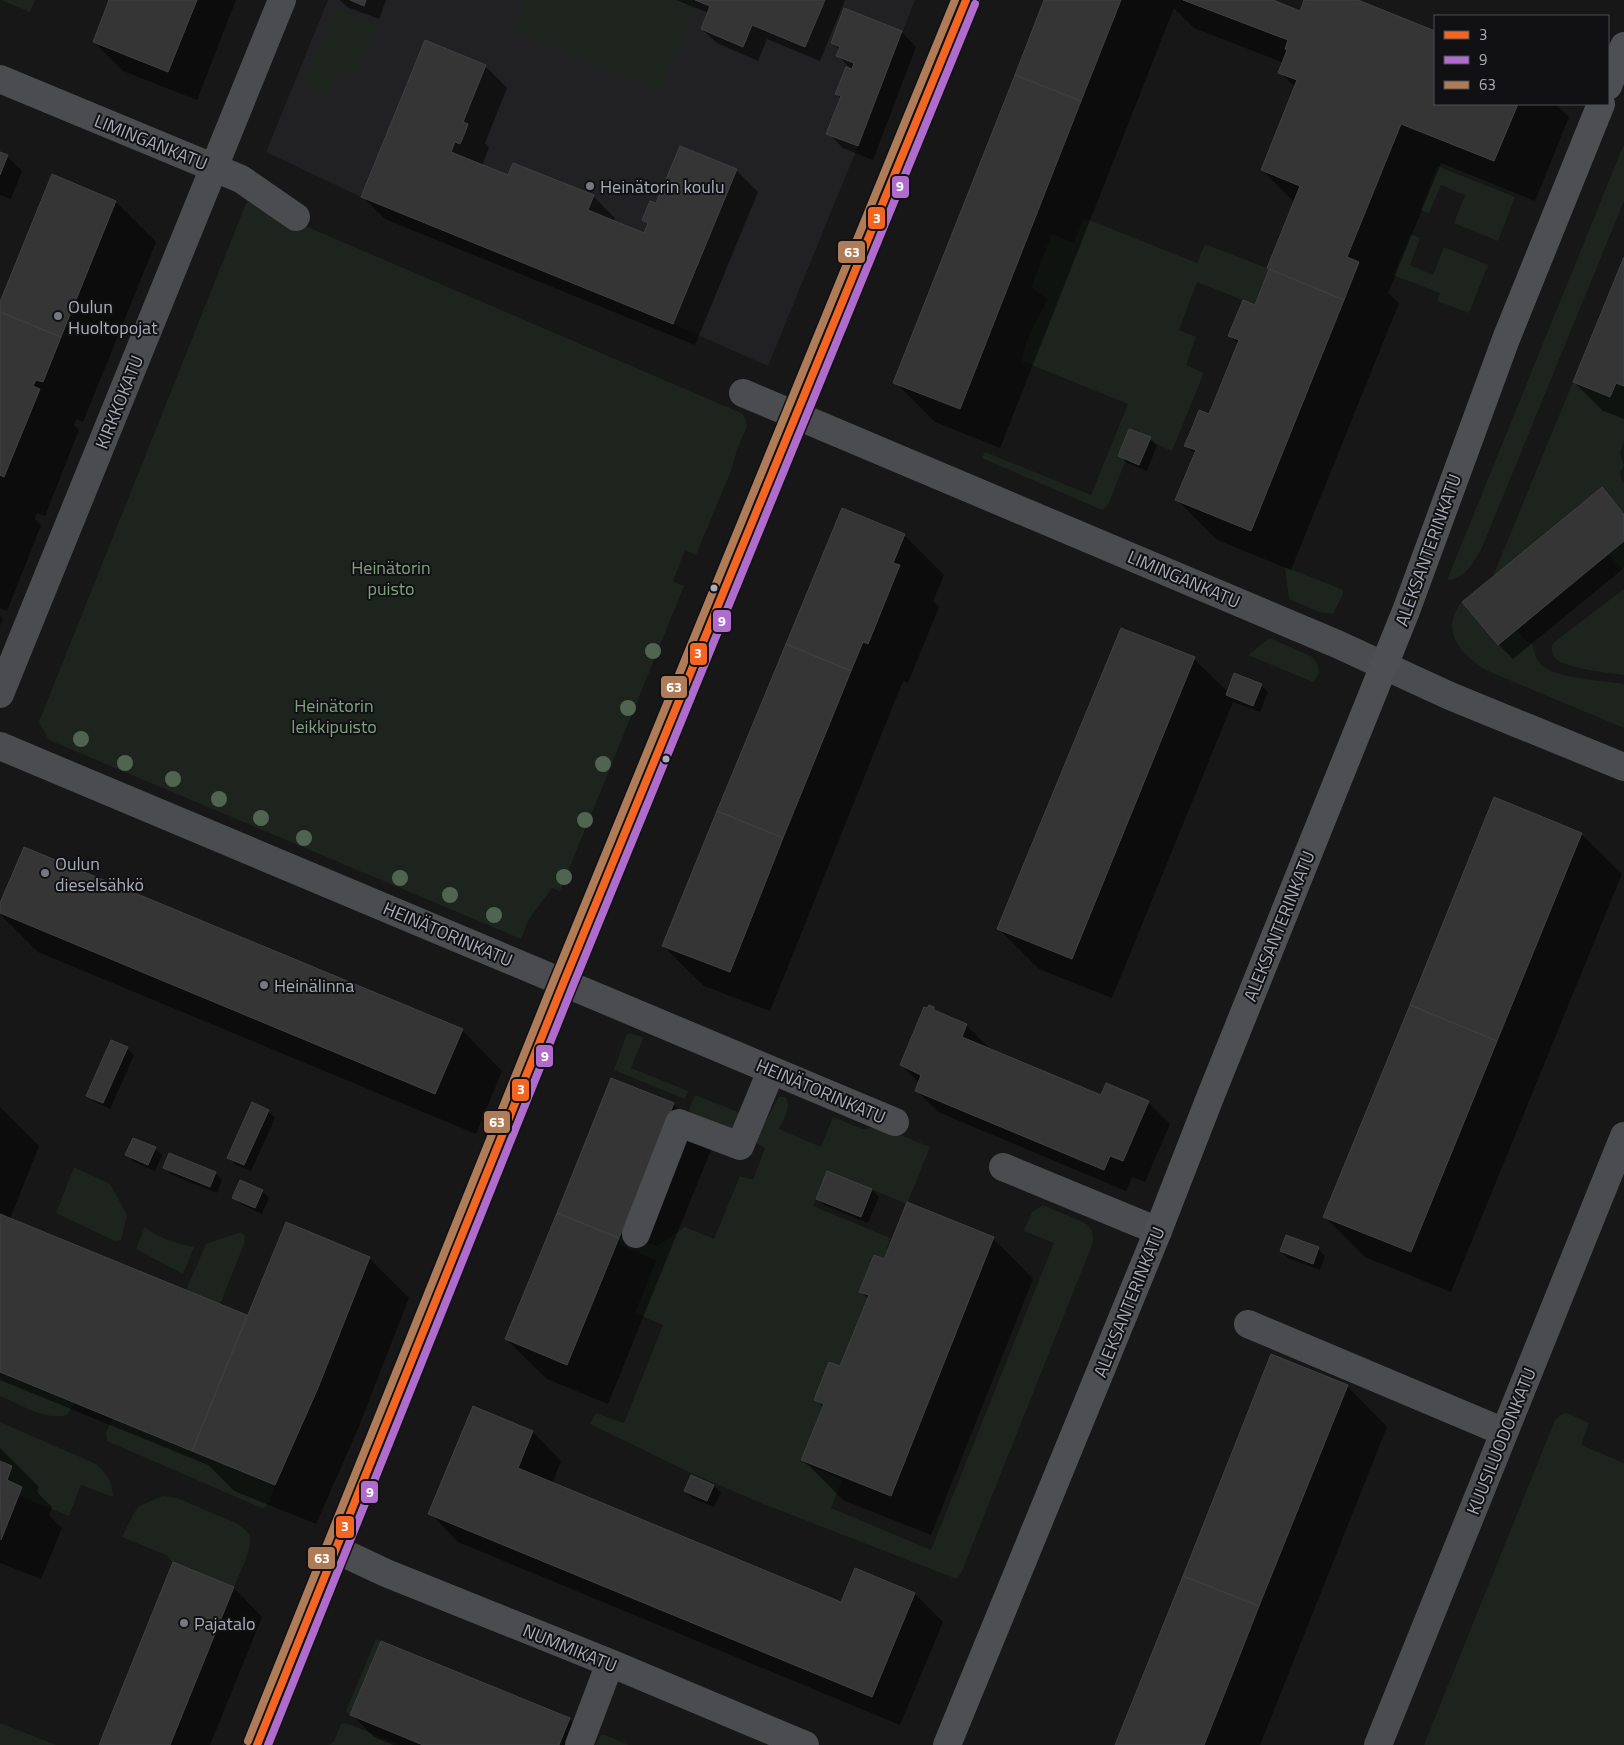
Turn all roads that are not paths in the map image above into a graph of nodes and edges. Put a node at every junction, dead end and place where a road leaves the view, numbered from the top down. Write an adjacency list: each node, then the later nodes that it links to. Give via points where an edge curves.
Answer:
1 (282, 0): 5 (street, KIRKKOKATU)
2 (966, 0): 8 (street)
3 (0, 79): 5 (street, LIMINGANKATU)
4 (1601, 105): 9 (main road, ALEKSANTERINKATU, via 1506,339)
5 (214, 168): 6 (street, LIMINGANKATU, via 241,179); 10 (street, KIRKKOKATU)
6 (296, 217)
7 (743, 392): 8 (street, LIMINGANKATU)
8 (796, 415): 9 (street, LIMINGANKATU); 13 (street)
9 (1384, 665): 12 (street, LIMINGANKATU, via 1450,696); 18 (main road, ALEKSANTERINKATU)
10 (0, 694)
11 (0, 746): 13 (street, HEINÄTORINKATU)
12 (1624, 767)
13 (563, 984): 14 (street, HEINÄTORINKATU); 22 (street)
14 (771, 1071): 15 (street, HEINÄTORINKATU); 19 (street, via 740,1146 679,1123)
15 (895, 1122)
16 (1624, 1136): 21 (street, KUUSILUODONKATU)
17 (1003, 1167): 18 (street)
18 (1158, 1231): 27 (main road, ALEKSANTERINKATU)
19 (636, 1234)
20 (1248, 1324): 21 (street)
21 (1504, 1432): 28 (street, KUUSILUODONKATU)
22 (335, 1549): 23 (street, NUMMIKATU); 24 (street)
23 (610, 1664): 25 (street); 26 (street, NUMMIKATU)
24 (257, 1745)
25 (579, 1745)
26 (806, 1745)
27 (947, 1745)
28 (1378, 1745)

